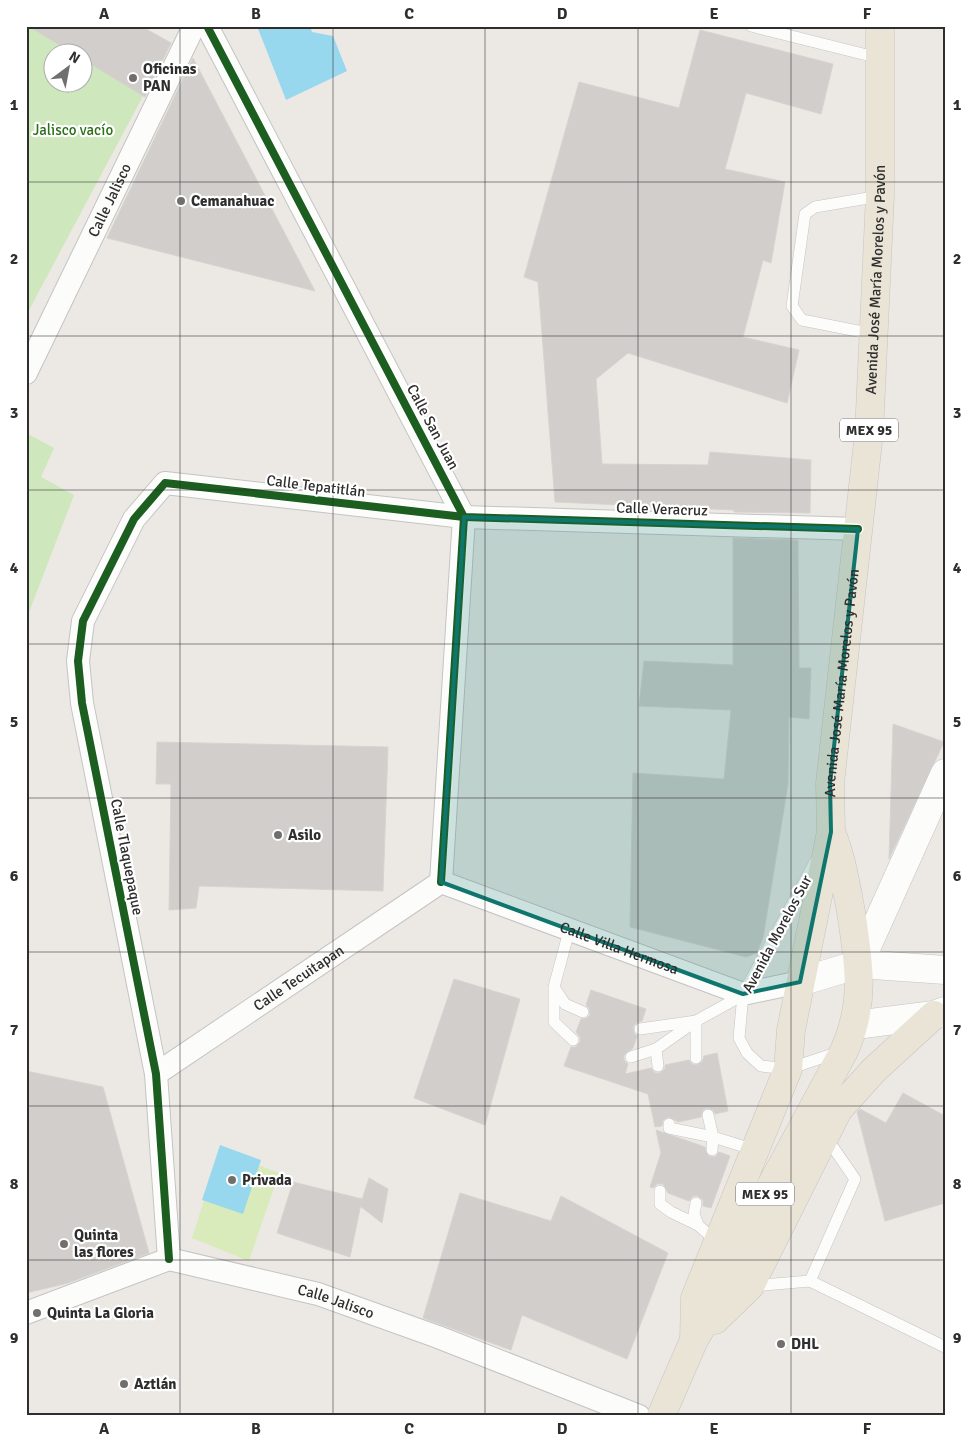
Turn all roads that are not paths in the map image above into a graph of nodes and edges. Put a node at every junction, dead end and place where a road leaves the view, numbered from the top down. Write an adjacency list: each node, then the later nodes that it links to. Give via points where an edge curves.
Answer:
1 (194, 26): 8 (street, Calle Jalisco)
2 (207, 26): 10 (street, Calle San Juan)
3 (750, 26): 5 (lane)
4 (880, 26): 5 (main road, Avenida José María Morelos y Pavón / MEX 95)
5 (878, 58): 6 (main road, Avenida José María Morelos y Pavón / MEX 95)
6 (880, 196): 7 (main road, Avenida José María Morelos y Pavón / MEX 95); 7 (lane, via 815,207 805,214 792,306 802,320)
7 (873, 334): 11 (main road, Avenida José María Morelos y Pavón / MEX 95, via 869,433)
8 (26, 373)
9 (165, 483): 10 (street, Calle Tepatitlán); 33 (street, Calle Tlaquepaque, via 134,519 83,621 78,662 82,703)
10 (464, 517): 11 (street, Calle Veracruz); 14 (street)
11 (858, 529): 13 (main road, Avenida José María Morelos y Pavón / MEX 95, via 830,783)
12 (945, 773): 16 (street)
13 (831, 832): 16 (main road, Avenida Morelos Sur / MEX 95, via 842,861); 18 (main road, Avenida Morelos Sur / MEX 95); 20 (lane, Avenida Morelos Sur)
14 (441, 882): 15 (street, Calle Villa Hermosa); 33 (street, Calle Tecuitapan)
15 (569, 931): 19 (lane); 20 (street, Calle Villa Hermosa)
16 (859, 964): 17 (street); 18 (street); 24 (main road, Avenida Morelos Sur / MEX 95)
17 (945, 970)
18 (800, 982): 20 (street); 32 (main road, Avenida Morelos Sur / MEX 95)
19 (554, 987): 21 (lane, via 565,1004); 26 (lane, via 554,1022)
20 (743, 994): 23 (lane); 32 (lane, Avenida Morelos Sur, via 739,1038 747,1053 761,1066)
21 (583, 1012)
22 (939, 1013): 24 (street); 36 (main road, via 874,1070 838,1110)
23 (696, 1021): 25 (lane); 27 (lane); 30 (lane)
24 (855, 1025): 28 (main road, Avenida Morelos Sur / MEX 95)
25 (640, 1029)
26 (573, 1040)
27 (656, 1049): 29 (lane); 31 (lane)
28 (844, 1051): 32 (lane, Avenida Morelos Sur); 48 (main road, Avenida Morelos Sur / MEX 95, via 776,1172 716,1302)
29 (630, 1057)
30 (696, 1058)
31 (658, 1066)
32 (788, 1069): 39 (main road, Avenida Morelos Sur / MEX 95)
33 (156, 1074): 44 (street, Calle Tlaquepaque)
34 (708, 1115): 37 (lane)
35 (670, 1129): 37 (lane)
36 (824, 1135): 45 (lane, via 855,1179); 46 (main road)
37 (713, 1137): 38 (lane); 39 (lane)
38 (712, 1150)
39 (756, 1150): 43 (main road, Avenida Morelos Sur / MEX 95)
40 (660, 1191): 42 (lane, via 660,1204)
41 (696, 1203): 42 (lane, via 694,1214)
42 (698, 1225): 43 (lane)
43 (718, 1244): 48 (main road, Avenida Morelos Sur / MEX 95, via 696,1298)
44 (169, 1259): 47 (street); 50 (street, Calle Jalisco, via 318,1294)
45 (810, 1281): 46 (lane); 49 (lane)
46 (750, 1286): 48 (main road)
47 (26, 1313)
48 (694, 1340): 51 (main road, Avenida Morelos Sur / MEX 95)
49 (945, 1347)
50 (639, 1416)
51 (661, 1416)

